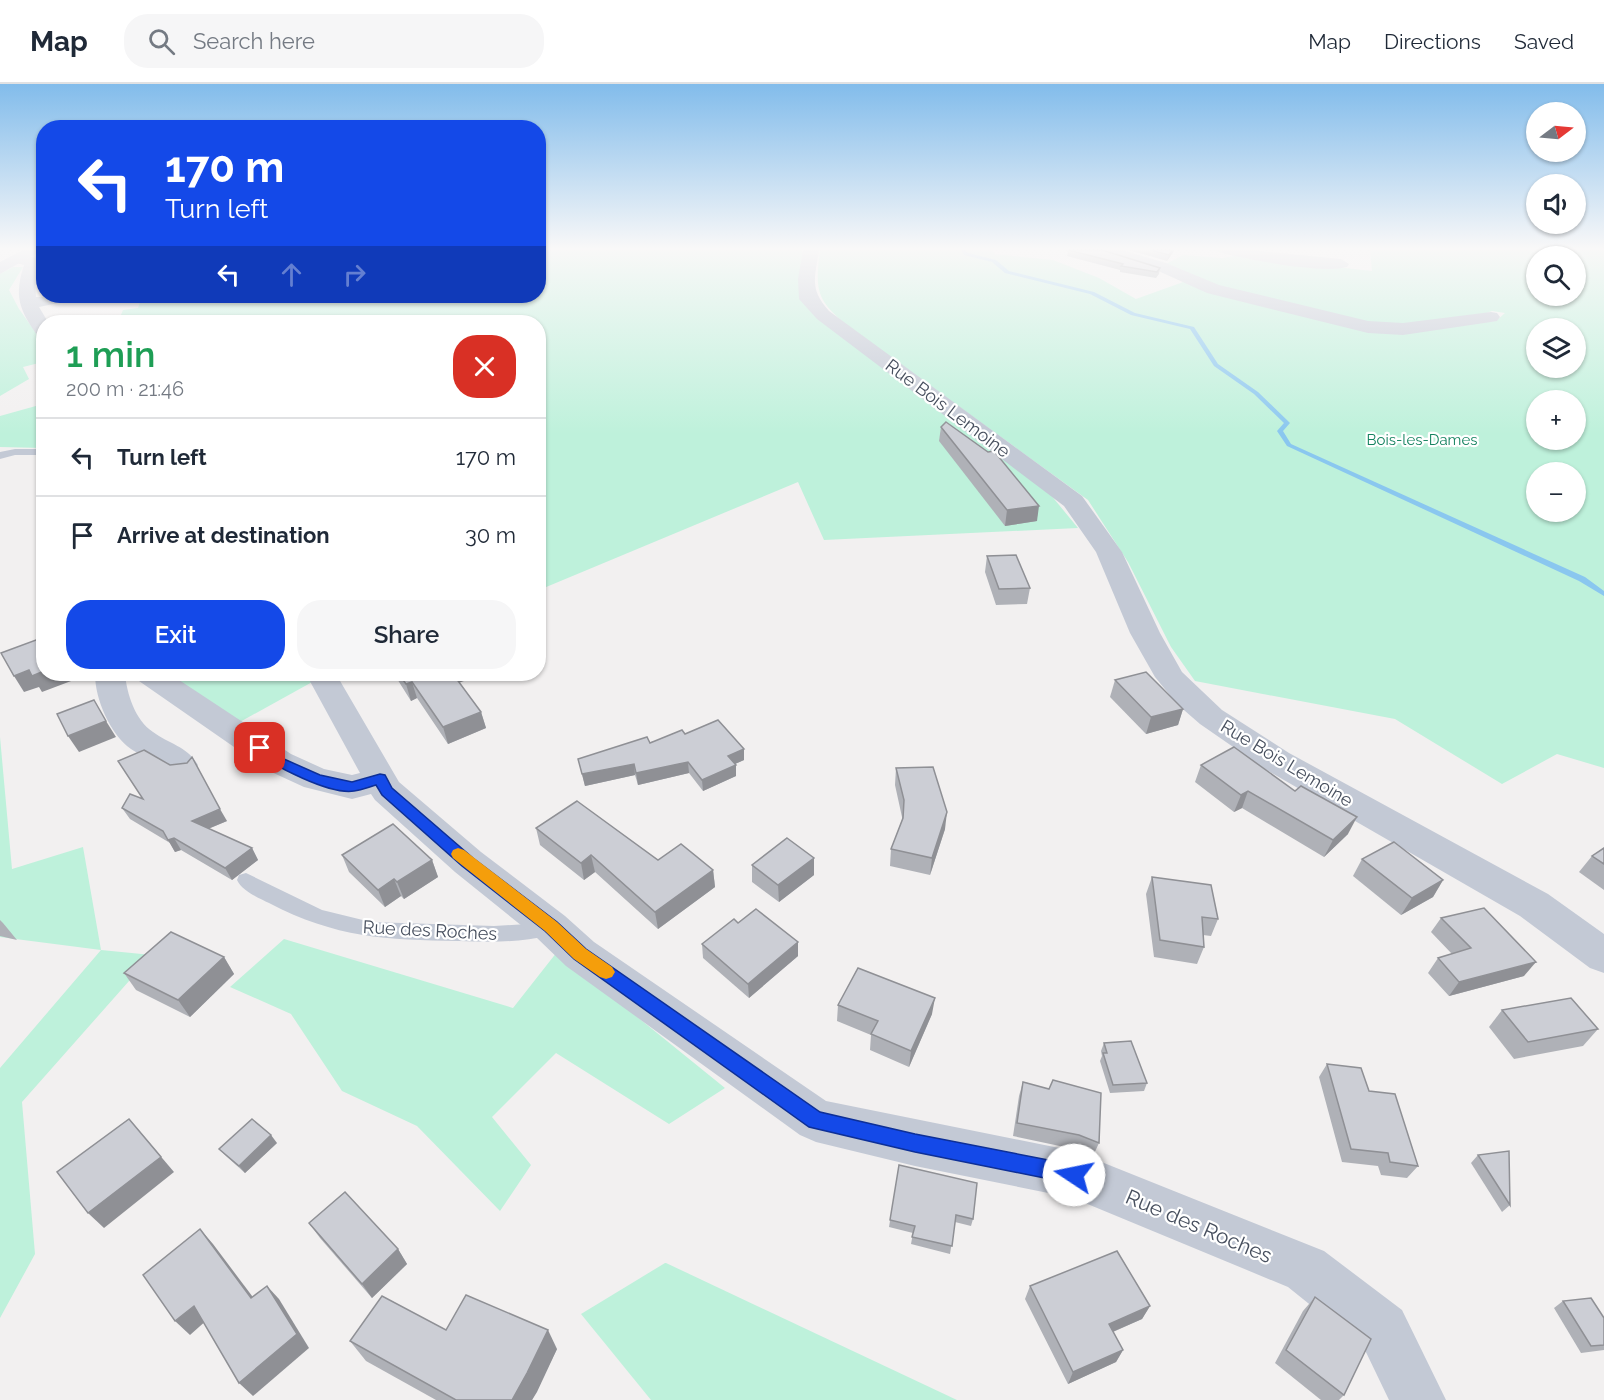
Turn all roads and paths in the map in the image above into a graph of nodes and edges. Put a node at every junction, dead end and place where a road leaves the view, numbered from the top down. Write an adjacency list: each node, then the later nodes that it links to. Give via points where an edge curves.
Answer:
1 (820, 311): 13 (street, Rue Bois Lemoine, via 1073,501 1109,552 1145,633 1170,677 1188,697 1242,739 1507,890)
2 (1304, 311): 3 (street, via 1368,327 1403,329)
3 (1491, 317)
4 (36, 452): 5 (lane)
5 (0, 456)
6 (109, 681): 9 (street, via 121,714 139,739 172,755)
7 (160, 681): 10 (street, via 289,766 316,779 352,787)
8 (325, 681): 10 (street, Rue des Roches)
9 (181, 765)
10 (380, 778): 12 (street, Rue des Roches, via 387,791 468,862)
11 (246, 880): 12 (lane, Rue des Roches, via 295,906 357,928 501,934)
12 (551, 927): 14 (street, Rue des Roches, via 580,954 816,1120 1074,1175 1306,1269 1383,1329)
13 (1604, 956)
14 (1419, 1400)

